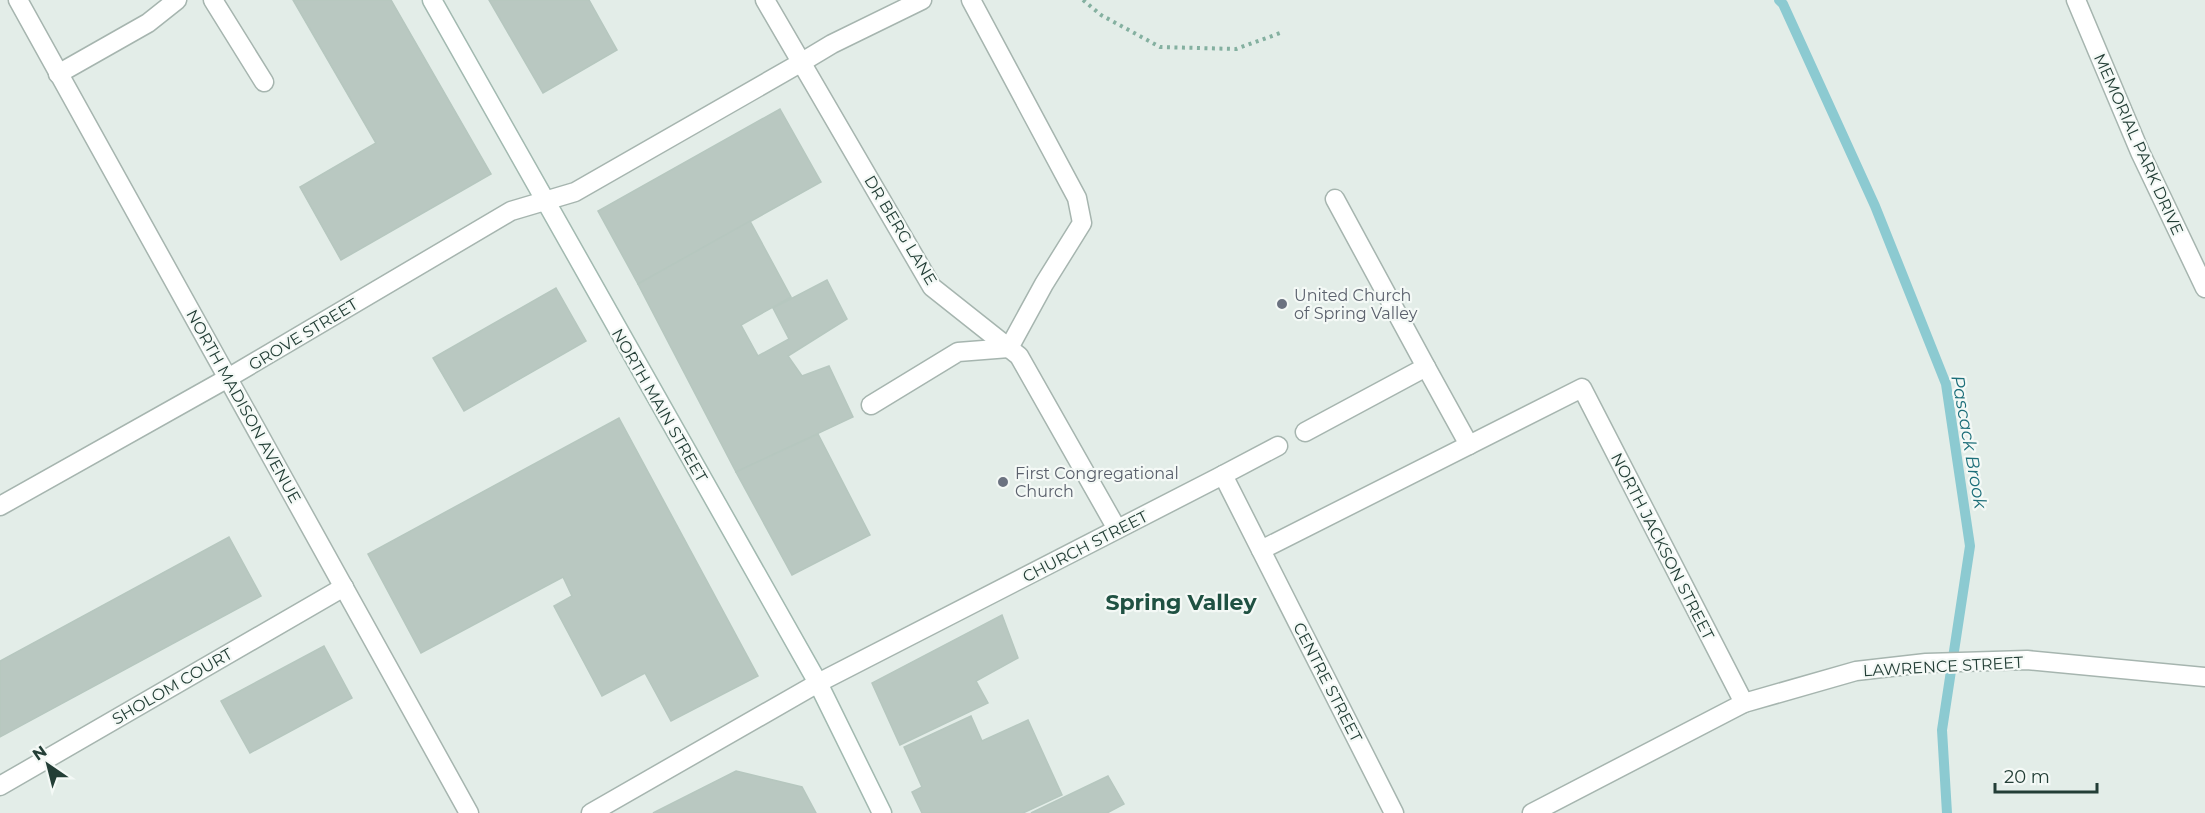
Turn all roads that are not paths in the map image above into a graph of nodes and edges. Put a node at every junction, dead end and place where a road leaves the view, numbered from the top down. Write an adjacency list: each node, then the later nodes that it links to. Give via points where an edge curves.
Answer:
1 (18, 0): 10 (street, NORTH MADISON AVENUE)
2 (177, 0): 10 (street, via 148,23)
3 (213, 0): 11 (street)
4 (432, 0): 13 (street, NORTH MAIN STREET)
5 (765, 0): 9 (street, DR BERG LANE)
6 (922, 0): 9 (street)
7 (970, 0): 15 (street, via 1077,198 1082,223)
8 (2076, 0): 14 (street, MEMORIAL PARK DRIVE, via 2140,153)
9 (802, 63): 13 (street, via 575,192); 15 (street, DR BERG LANE, via 932,286)
10 (58, 74): 17 (street, NORTH MADISON AVENUE)
11 (264, 82)
12 (1335, 199): 16 (street)
13 (545, 201): 17 (street, GROVE STREET, via 511,211); 28 (street, NORTH MAIN STREET)
14 (2205, 288)
15 (1010, 348): 18 (street, via 958,352); 24 (street, DR BERG LANE, via 1019,356)
16 (1426, 367): 19 (street); 20 (street)
17 (228, 378): 23 (street, GROVE STREET); 26 (street, NORTH MADISON AVENUE)
18 (871, 405)
19 (1305, 432)
20 (1469, 445): 25 (street); 29 (street, NORTH JACKSON STREET, via 1582,388)
21 (1278, 446): 22 (street, CHURCH STREET)
22 (1222, 475): 24 (street, CHURCH STREET); 25 (street)
23 (0, 506)
24 (1117, 529): 28 (street, CHURCH STREET)
25 (1261, 550): 34 (street, CENTRE STREET)
26 (344, 587): 30 (street, SHOLOM COURT); 31 (street, NORTH MADISON AVENUE)
27 (2205, 677): 29 (street, LAWRENCE STREET, via 2027,660 1926,663 1856,671)
28 (818, 683): 32 (street, CHURCH STREET); 33 (street, NORTH MAIN STREET)
29 (1744, 703): 35 (street, LAWRENCE STREET)
30 (0, 786)
31 (469, 813)
32 (591, 813)
33 (882, 813)
34 (1394, 813)
35 (1532, 813)

